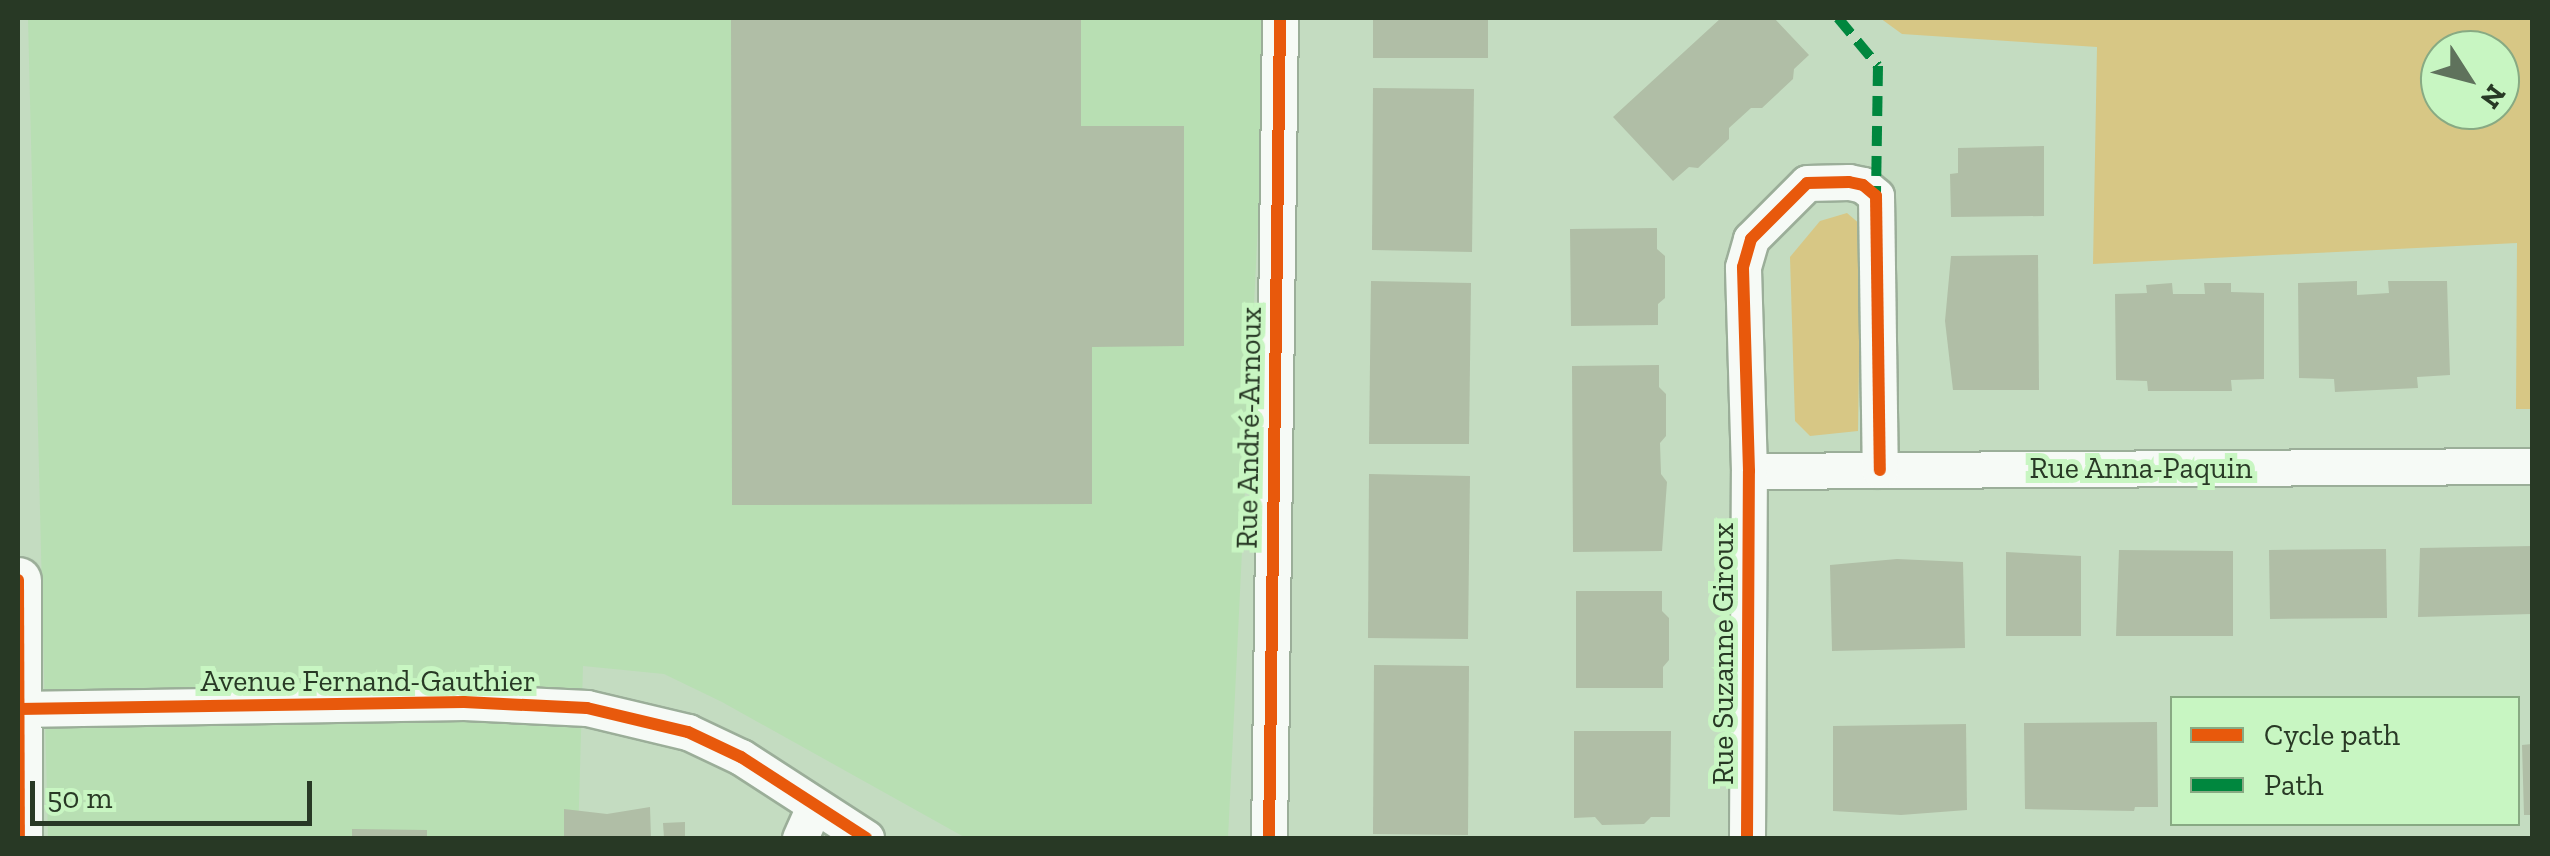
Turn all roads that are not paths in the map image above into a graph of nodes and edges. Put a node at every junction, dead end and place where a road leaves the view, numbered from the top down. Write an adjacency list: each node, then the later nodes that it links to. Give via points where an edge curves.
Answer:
1 (1280, 18): 11 (street, Rue André-Arnoux)
2 (2532, 466): 4 (street, Rue Anna-Paquin)
3 (1748, 470): 4 (street, Rue Anna-Paquin); 4 (street, Rue Suzanne Giroux, via 1746,254 1761,226 1807,183 1828,180 1863,185 1876,196); 12 (street, Rue Suzanne Giroux)
4 (1880, 470)
5 (18, 580): 6 (street)
6 (18, 709): 7 (street, Avenue Fernand-Gauthier, via 446,702 587,708 688,732); 8 (street)
7 (814, 806): 9 (street); 10 (street, Avenue Fernand-Gauthier)
8 (19, 838)
9 (800, 838)
10 (866, 838)
11 (1269, 838)
12 (1747, 838)

